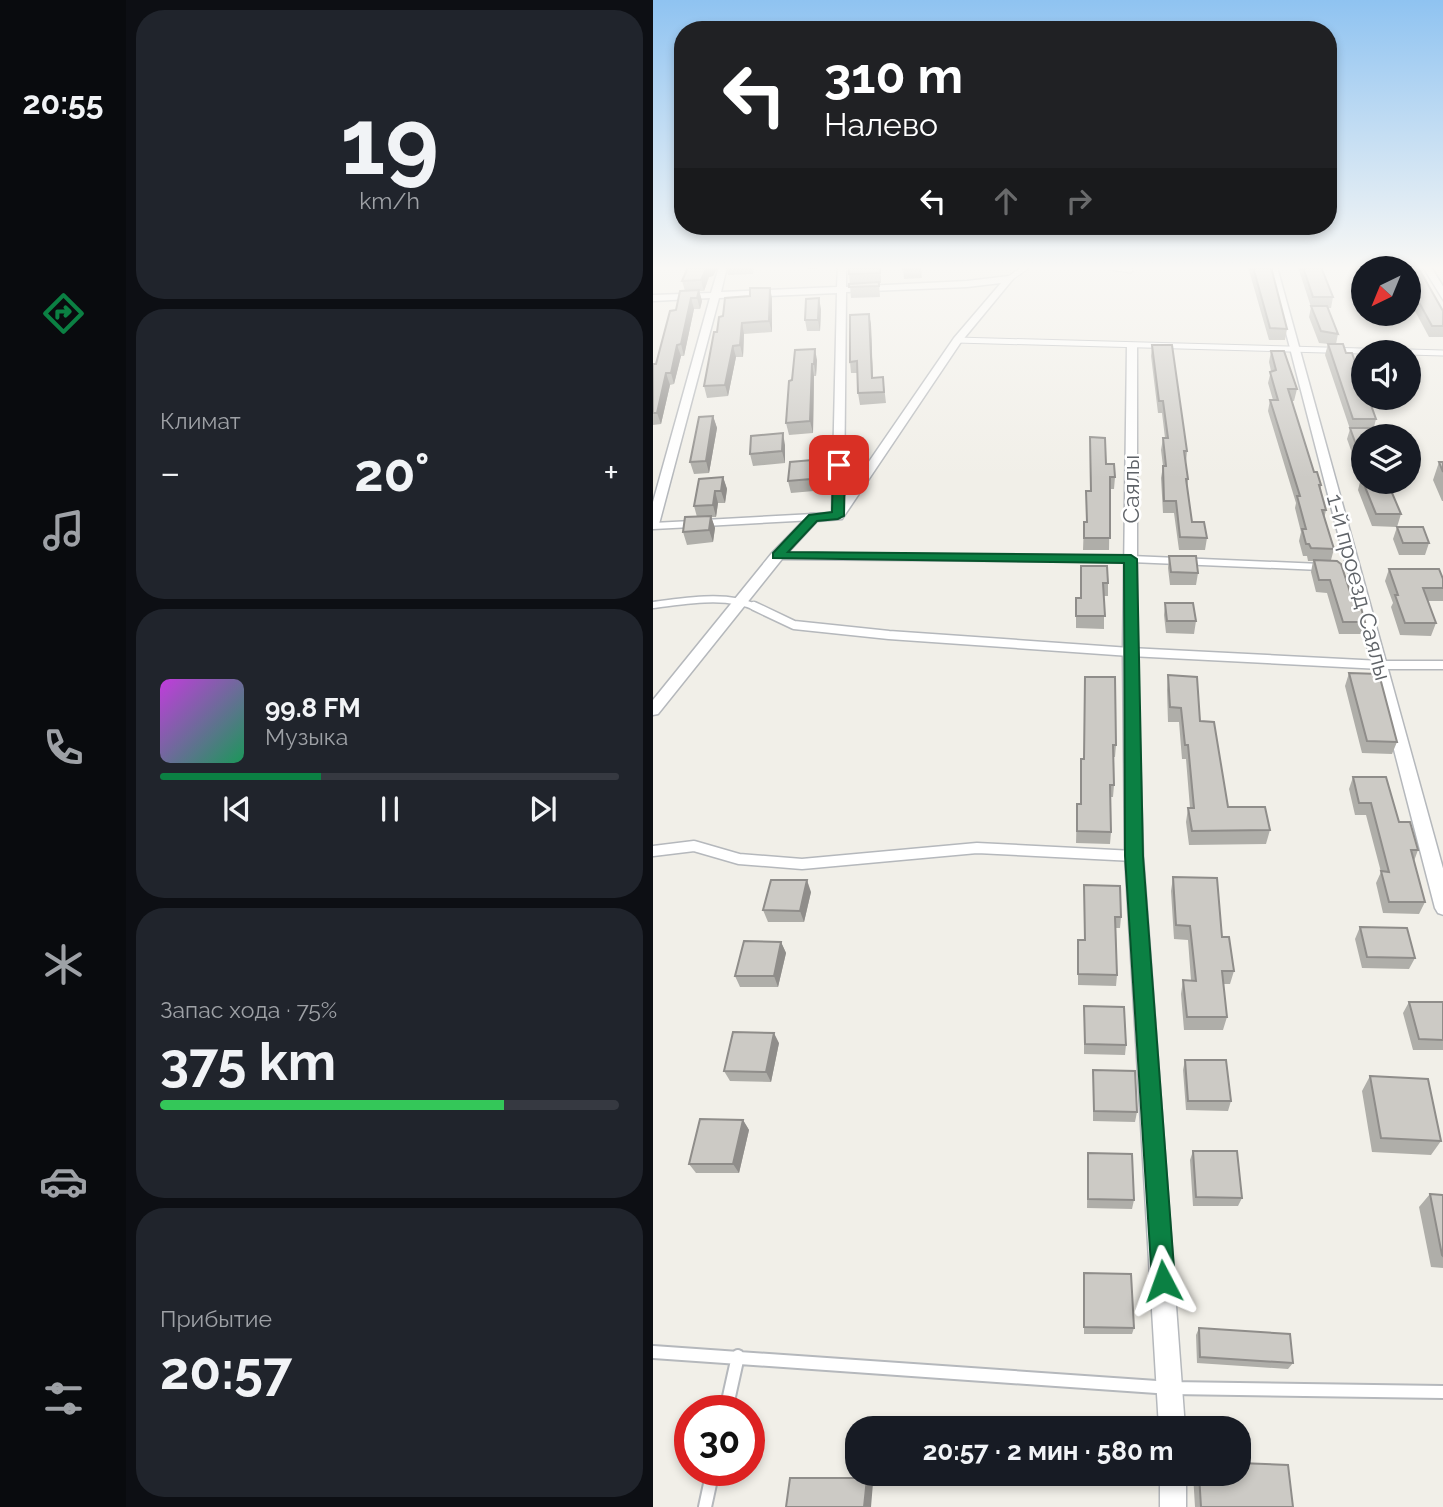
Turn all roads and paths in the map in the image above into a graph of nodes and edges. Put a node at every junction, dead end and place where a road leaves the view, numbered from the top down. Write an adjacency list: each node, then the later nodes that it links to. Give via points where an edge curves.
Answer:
1 (705, 337): 13 (street)
2 (841, 337): 11 (street)
3 (959, 337): 5 (street)
4 (1294, 337): 7 (street, 1-й проезд Саялы)
5 (957, 340): 6 (lane); 11 (street)
6 (1132, 346): 7 (lane); 15 (street, Саялы)
7 (1297, 349): 8 (lane); 20 (street, 1-й проезд Саялы, via 1345,568)
8 (1351, 351)
9 (1421, 352): 10 (lane)
10 (1443, 353)
11 (838, 516): 12 (street)
12 (814, 517): 13 (lane); 14 (street)
13 (653, 525)
14 (777, 555): 15 (lane); 17 (street)
15 (1131, 559): 16 (lane); 19 (street, Саялы)
16 (1324, 567)
17 (741, 600): 18 (lane); 19 (lane, via 794,625); 22 (street)
18 (653, 606)
19 (1130, 652): 20 (lane); 24 (street, Саялы)
20 (1380, 665): 21 (lane); 25 (street, 1-й проезд Саялы)
21 (1443, 665)
22 (653, 710)
23 (653, 851): 24 (lane, via 694,846 739,859 802,864 977,848)
24 (1134, 856): 28 (street, Саялы)
25 (1443, 908)
26 (653, 1352): 27 (lane)
27 (738, 1356): 28 (lane); 30 (lane)
28 (1171, 1388): 29 (lane); 31 (street, Саялы)
29 (1443, 1392)
30 (729, 1395)
31 (1172, 1416)
32 (710, 1486): 34 (lane)
33 (1173, 1486): 35 (street)
34 (705, 1507)
35 (1173, 1507)

